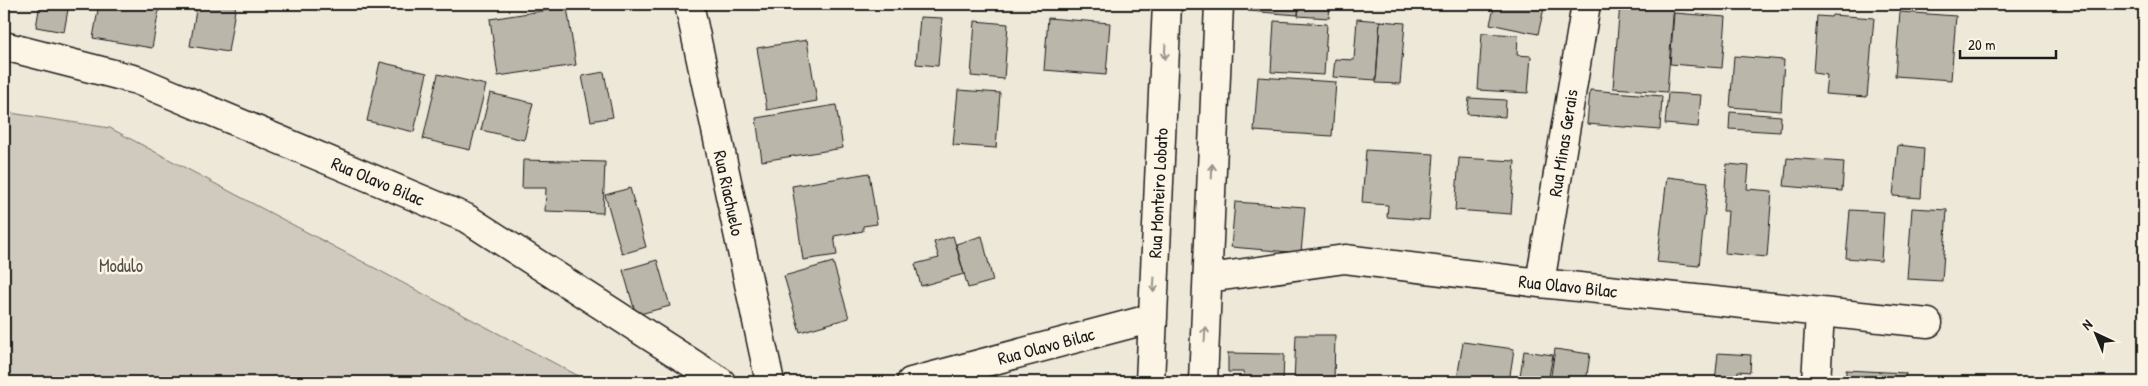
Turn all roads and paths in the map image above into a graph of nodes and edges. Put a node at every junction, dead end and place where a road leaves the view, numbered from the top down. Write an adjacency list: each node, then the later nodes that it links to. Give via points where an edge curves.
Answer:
1 (689, 4): 12 (street, Rua Riachuelo)
2 (1167, 4): 9 (street, Rua Monteiro Lobato, one-way to 9)
3 (1219, 4): 6 (street, one-way to 3)
4 (1586, 4): 7 (street, Rua Minas Gerais)
5 (4, 46): 11 (street, Rua Olavo Bilac, via 137,80 466,218)
6 (1208, 278): 7 (street, Rua Olavo Bilac, via 1345,259); 15 (street, one-way to 6)
7 (1540, 283): 8 (street, Rua Olavo Bilac)
8 (1820, 313): 10 (street, Rua Olavo Bilac); 16 (street)
9 (1152, 318): 13 (street, Rua Olavo Bilac); 14 (street, Rua Monteiro Lobato)
10 (1928, 323)
11 (721, 382)
12 (770, 382)
13 (911, 382)
14 (1150, 382)
15 (1203, 382)
16 (1816, 382)

